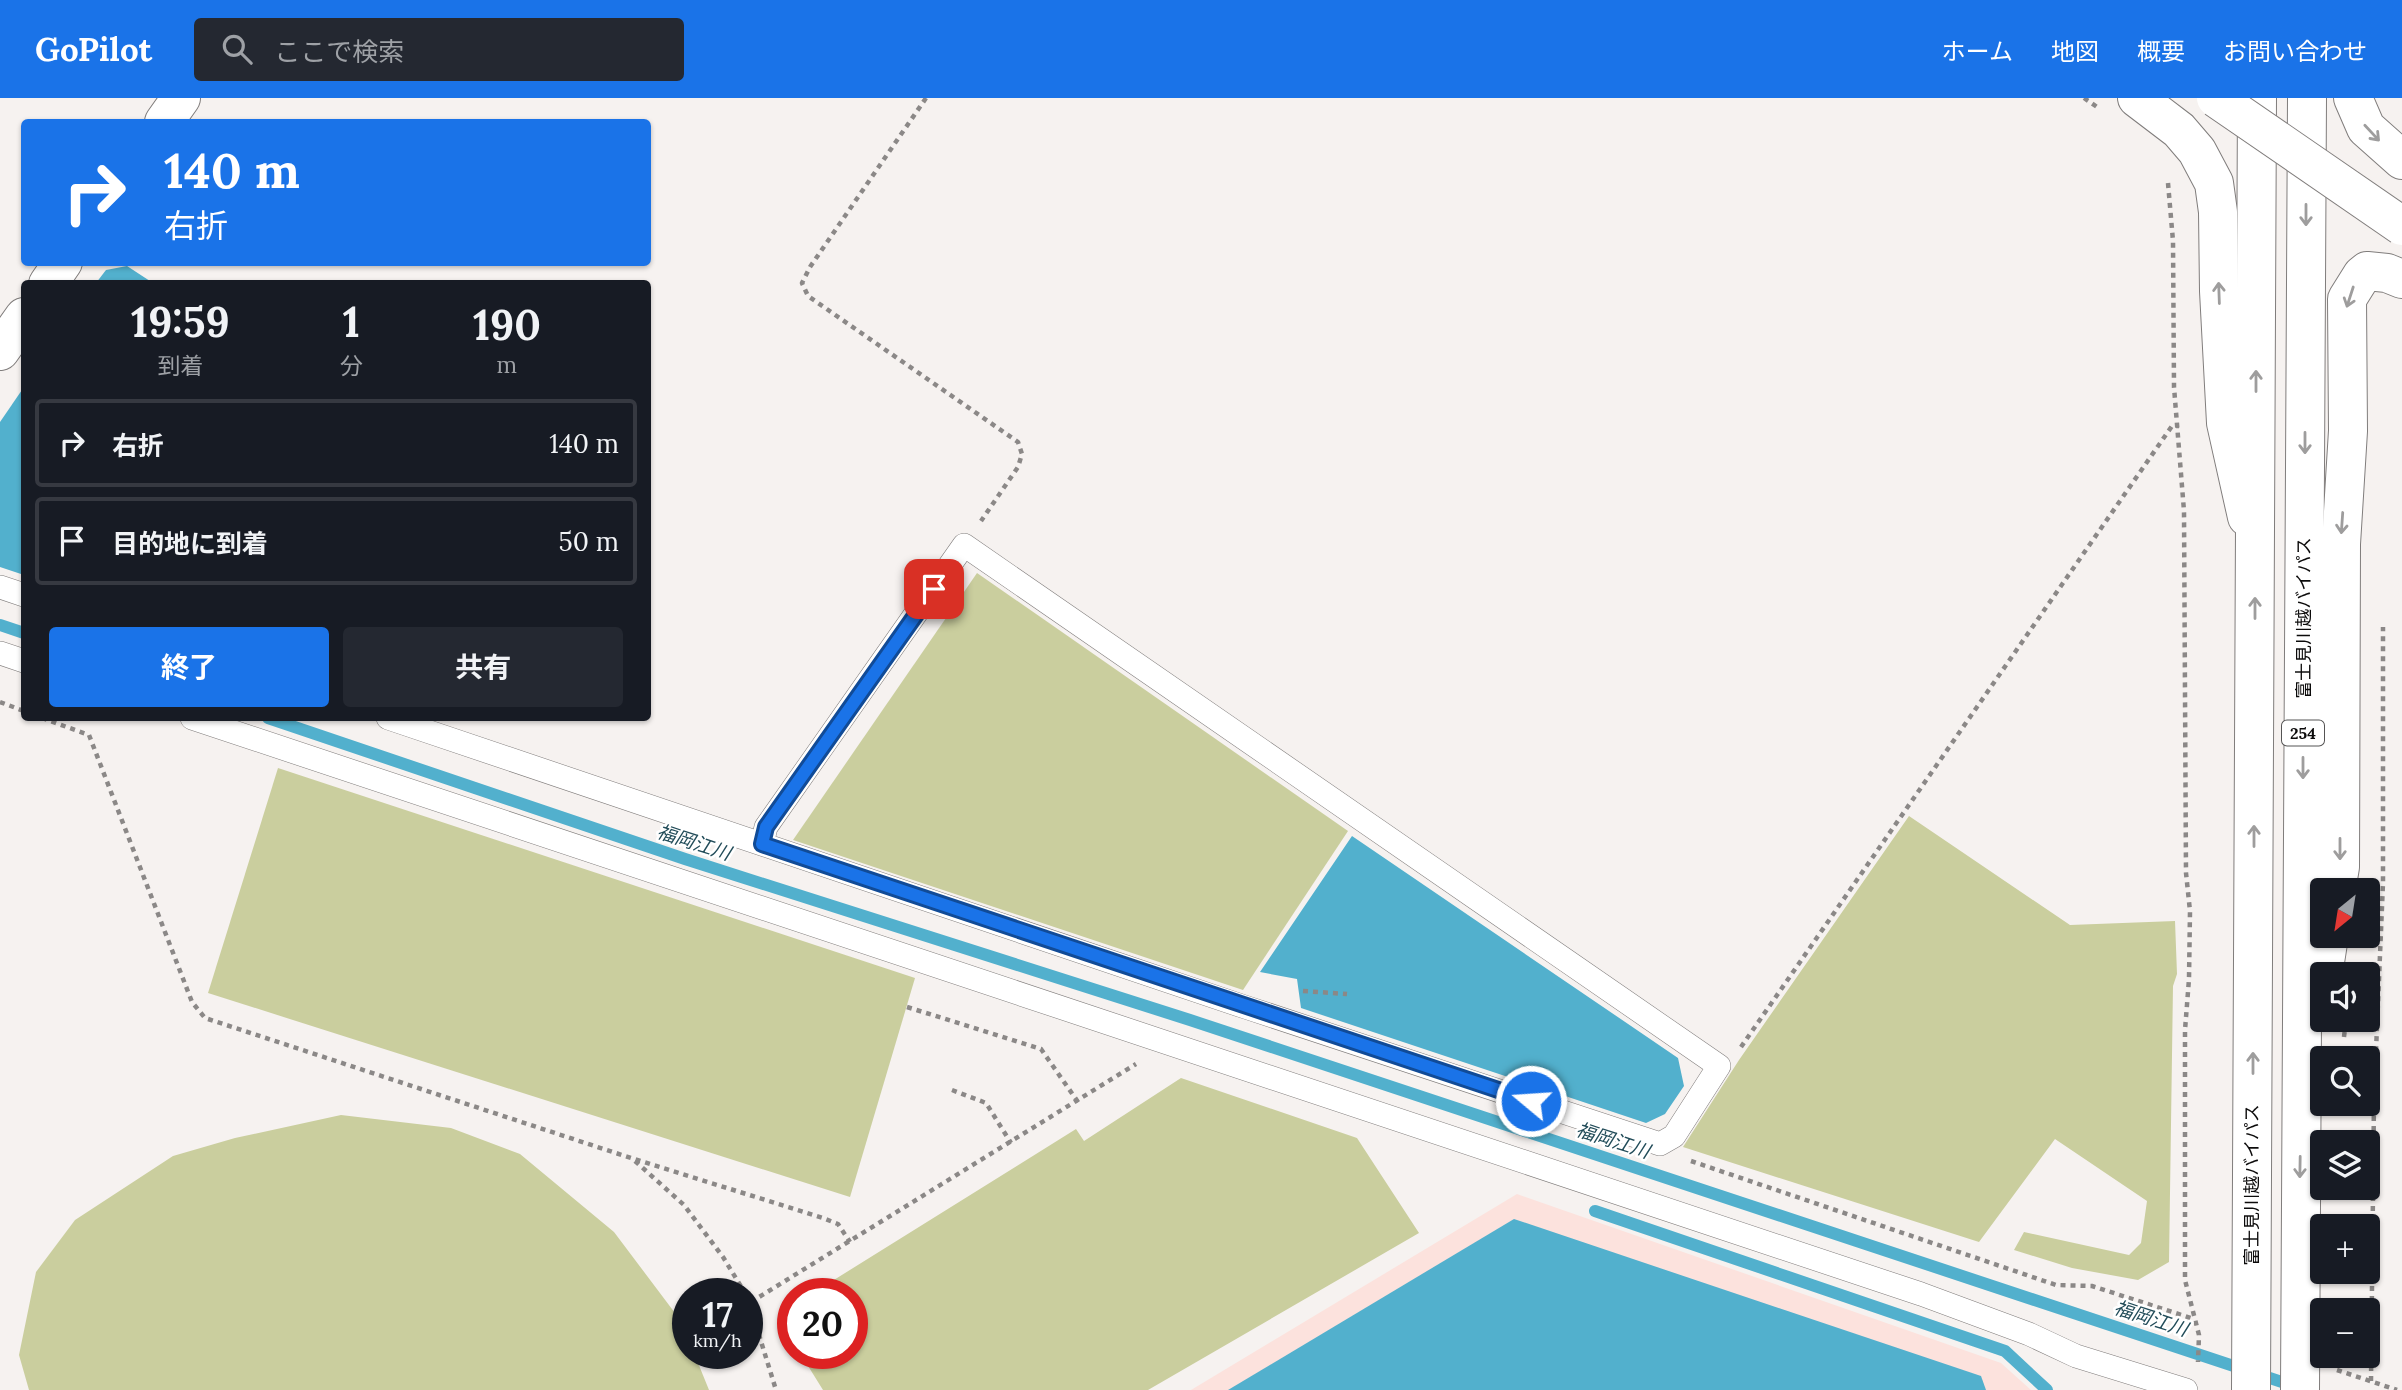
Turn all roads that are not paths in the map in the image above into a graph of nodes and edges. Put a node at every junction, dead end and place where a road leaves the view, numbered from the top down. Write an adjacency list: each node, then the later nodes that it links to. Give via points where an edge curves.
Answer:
1 (181, 98): 7 (main road)
2 (2216, 98): 9 (main road, bridge)
3 (2257, 98): 13 (main road, 富士見川越バイパス, one-way to 3)
4 (2306, 98): 23 (main road, 富士見川越バイパス / 254, one-way to 23)
5 (2353, 98): 8 (main road, one-way to 8, via 2366,128)
6 (2121, 105): 13 (main road, one-way to 6, via 2226,423 2214,183 2179,130)
7 (166, 119)
8 (2402, 160)
9 (2402, 226)
10 (2402, 279): 21 (main road, one-way to 21, via 2367,271 2347,299)
11 (21, 321): 12 (main road)
12 (0, 351)
13 (2255, 554): 26 (main road, 富士見川越バイパス, one-way to 13)
14 (0, 587): 15 (lane)
15 (21, 594)
16 (0, 653): 17 (lane)
17 (21, 660)
18 (201, 721): 25 (lane, via 1921,1294 2076,1356)
19 (397, 721): 20 (lane)
20 (762, 844): 20 (lane, via 1660,1144 1674,1136 1719,1066 964,545 766,827)
21 (2338, 878)
22 (2313, 1032): 23 (main road)
23 (2301, 1107): 24 (main road, 富士見川越バイパス / 254, one-way to 24)
24 (2311, 1375)
25 (2186, 1390)
26 (2251, 1390)

